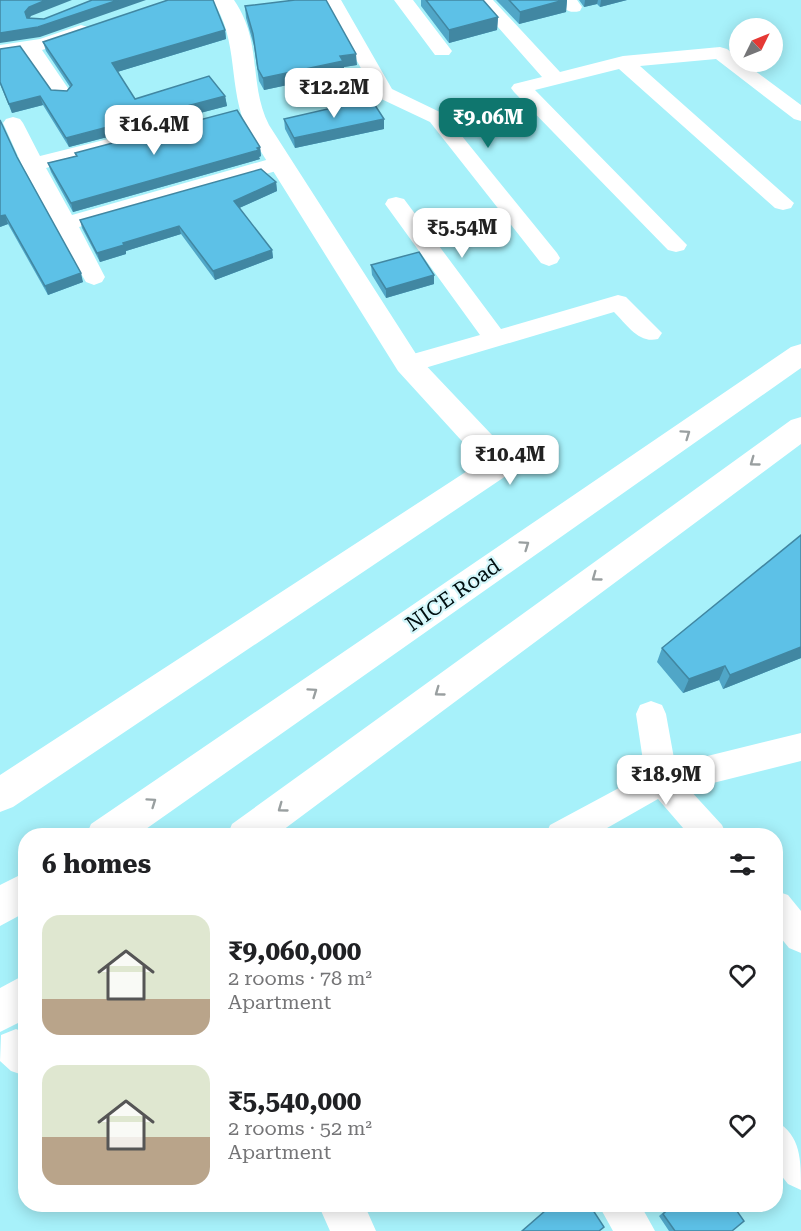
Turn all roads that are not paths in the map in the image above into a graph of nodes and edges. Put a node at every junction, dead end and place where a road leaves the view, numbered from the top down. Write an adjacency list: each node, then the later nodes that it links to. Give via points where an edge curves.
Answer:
1 (334, 0): 4 (street); 22 (street, via 384,93 437,118)
2 (403, 0): 9 (street)
3 (483, 0): 11 (street)
4 (309, 2)
5 (236, 7): 16 (main road, via 243,40 238,111 260,131)
6 (97, 26): 7 (street)
7 (30, 47): 8 (street); 12 (street)
8 (0, 51)
9 (442, 51)
10 (623, 62): 11 (street); 13 (street, via 720,53); 18 (street)
11 (554, 78): 21 (street, via 521,88)
12 (63, 94)
13 (801, 116)
14 (13, 123): 17 (street)
15 (135, 138): 17 (street)
16 (280, 162): 20 (street); 27 (main road)
17 (33, 165): 20 (street)
18 (783, 203)
19 (396, 204): 25 (street)
20 (68, 223): 23 (street)
21 (676, 245)
22 (549, 258)
23 (94, 277)
24 (650, 333): 25 (street, via 618,303)
25 (494, 337): 27 (street)
26 (801, 354): 33 (main road, NICE Road, one-way to 26)
27 (408, 364): 32 (main road, via 501,464)
28 (801, 428): 34 (main road, one-way to 34)
29 (651, 714): 31 (street)
30 (801, 747): 31 (street)
31 (662, 781): 35 (street); 36 (street)
32 (0, 795)
33 (116, 828)
34 (256, 828)
35 (576, 828)
36 (704, 828)
37 (18, 895): 38 (main road)
38 (0, 907)
39 (783, 915): 40 (street)
40 (801, 936)
41 (18, 1000): 42 (main road)
42 (0, 1012)
43 (783, 1149): 44 (street)
44 (801, 1172)
45 (344, 1212): 47 (main road)
46 (623, 1212): 48 (street)
47 (354, 1231)
48 (636, 1231)

